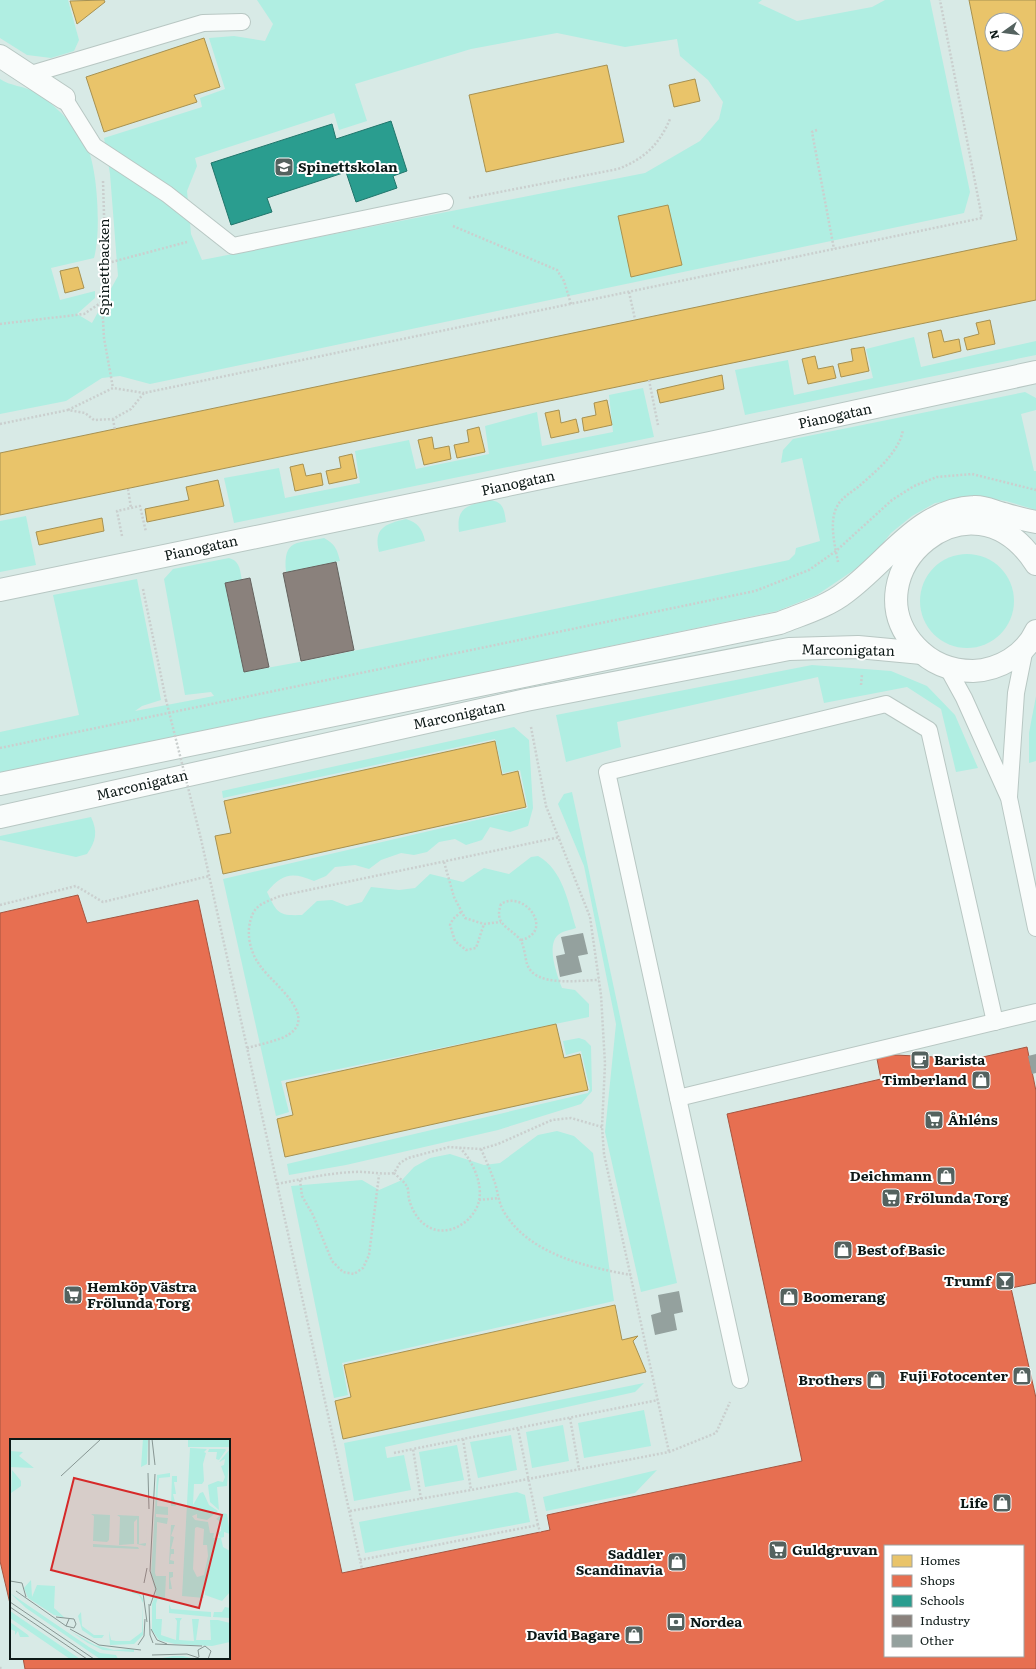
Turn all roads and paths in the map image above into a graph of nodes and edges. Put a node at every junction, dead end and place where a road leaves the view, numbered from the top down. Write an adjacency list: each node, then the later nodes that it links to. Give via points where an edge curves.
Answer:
1 (940, 0): 12 (path, via 982,218)
2 (242, 22): 4 (lane, via 204,23)
3 (0, 56): 4 (street)
4 (28, 75): 5 (street)
5 (64, 98): 8 (lane)
6 (670, 119): 9 (path, via 664,134 649,151 636,162 618,169)
7 (818, 130): 12 (path, via 812,132)
8 (94, 146): 11 (lane, via 167,194); 13 (path, Spinettbacken, via 104,187)
9 (445, 202): 10 (lane)
10 (412, 209): 11 (lane, via 233,246); 16 (path, via 557,270 564,281)
11 (217, 234): 13 (path)
12 (834, 249): 14 (path)
13 (104, 264): 15 (path, Spinettbacken)
14 (629, 292): 16 (path); 17 (path)
15 (102, 302): 18 (path, via 84,314); 21 (path, Spinettbacken, via 104,338)
16 (571, 304): 22 (path)
17 (635, 319)
18 (0, 324)
19 (1036, 372): 27 (street, Pianogatan)
20 (649, 380): 27 (path, via 660,433 677,429)
21 (113, 388): 22 (path); 23 (path)
22 (144, 393): 24 (path, via 131,409)
23 (68, 410): 24 (path, via 85,413 94,420); 25 (path)
24 (113, 419): 26 (path)
25 (0, 424)
26 (116, 430)
27 (681, 449): 37 (street, Pianogatan)
28 (128, 489): 30 (path)
29 (1036, 490): 45 (path, via 972,474 937,477 914,486 892,500 859,532 809,570 755,590)
30 (131, 508): 33 (path, via 140,506 146,532); 34 (path, via 117,511)
31 (1036, 522): 38 (street, Marconigatan, via 976,507 950,510 927,521)
32 (993, 528): 35 (street); 36 (street, via 967,524 954,526 935,534); 39 (street, via 1019,542)
33 (140, 534)
34 (122, 538)
35 (1036, 543)
36 (919, 546): 38 (street, Marconigatan); 42 (street, via 904,567 897,593 900,620)
37 (138, 561): 40 (street, Pianogatan); 51 (path, bridge, via 166,700)
38 (882, 562): 46 (street, Marconigatan, via 844,594 814,610 780,623)
39 (1036, 564)
40 (0, 590)
41 (1033, 637): 43 (street, via 1012,659 997,667 963,671); 47 (lane, via 1016,693)
42 (922, 653): 43 (street); 48 (street, Marconigatan, via 858,647 789,649 526,700)
43 (947, 667): 47 (lane, via 964,698)
44 (529, 721): 49 (path, via 546,806)
45 (0, 748)
46 (0, 784)
47 (1009, 798): 56 (lane)
48 (0, 817)
49 (560, 837): 50 (path); 58 (path, via 590,917)
50 (444, 862): 53 (path); 61 (path, via 280,896 260,904 251,915 250,949 261,968 290,999 299,1019 296,1027 284,1037)
51 (209, 876): 52 (path, via 103,902 76,886); 61 (path)
52 (0, 905)
53 (461, 912): 55 (path, via 465,918); 55 (path, via 450,925 455,941 466,950 476,948)
54 (501, 922): 55 (path); 57 (path); 57 (path, via 498,914 501,904 509,901 526,906 534,914 537,925 534,933)
55 (484, 924)
56 (1036, 928)
57 (521, 940): 58 (path, via 528,967 535,976 547,980)
58 (599, 980): 63 (path, via 605,1064)
59 (1036, 1012): 60 (lane)
60 (995, 1022): 62 (lane); 62 (lane, via 928,730 886,704 606,772)
61 (247, 1048): 69 (path)
62 (678, 1098): 73 (lane)
63 (602, 1128): 65 (path, via 571,1118 552,1120); 72 (path, via 604,1154)
64 (460, 1148): 65 (path); 66 (path, via 449,1147 408,1158 400,1163); 71 (path, via 474,1168)
65 (481, 1149): 70 (path, via 495,1182)
66 (394, 1173): 67 (path); 71 (path, via 407,1187 415,1214 427,1226 445,1230 462,1225 474,1212)
67 (379, 1175): 68 (path, via 357,1172); 68 (path, via 369,1255 363,1268 354,1274 343,1272 332,1261 313,1215 302,1196)
68 (300, 1180): 69 (path)
69 (277, 1184): 85 (path)
70 (498, 1198): 71 (path); 72 (path, via 503,1211 517,1231 542,1248 577,1262)
71 (479, 1200)
72 (631, 1275): 74 (path)
73 (740, 1380): 79 (path, via 716,1433)
74 (658, 1400): 75 (path); 79 (path)
75 (570, 1418): 76 (path); 81 (path)
76 (518, 1429): 77 (path); 82 (path)
77 (463, 1439): 78 (path); 83 (path)
78 (412, 1449): 80 (path); 84 (path)
79 (669, 1452): 81 (path)
80 (394, 1453)
81 (580, 1469): 82 (path)
82 (528, 1479): 83 (path); 86 (path)
83 (471, 1490): 84 (path)
84 (421, 1499): 85 (path)
85 (350, 1511): 88 (path)
86 (538, 1525): 87 (path); 88 (path)
87 (540, 1532)
88 (360, 1560): 89 (path)
89 (362, 1569)

